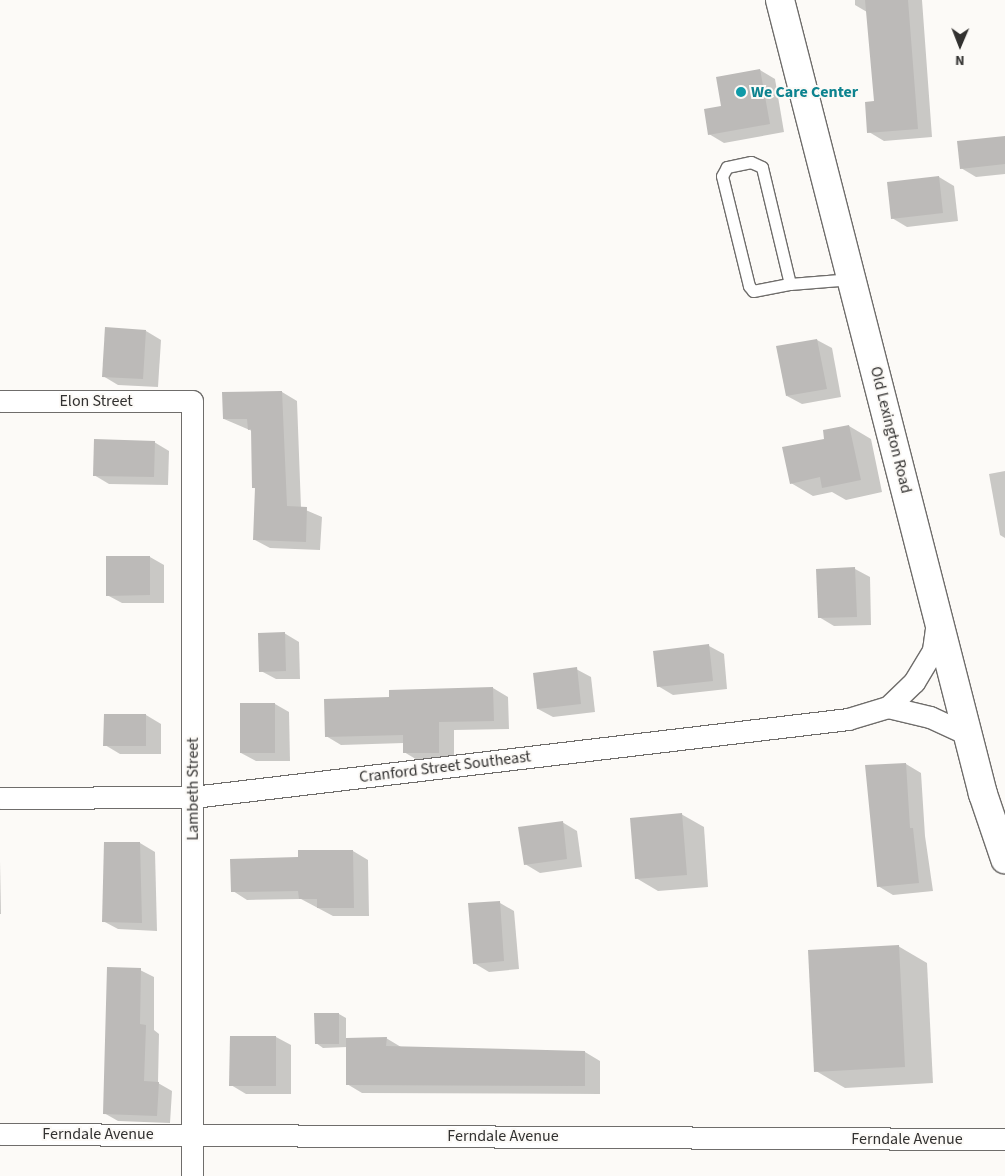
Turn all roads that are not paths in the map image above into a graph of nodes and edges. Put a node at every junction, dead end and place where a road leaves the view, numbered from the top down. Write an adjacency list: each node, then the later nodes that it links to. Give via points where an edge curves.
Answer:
1 (780, 0): 2 (street, Old Lexington Road)
2 (852, 279): 3 (lane); 6 (street, Old Lexington Road)
3 (790, 284): 3 (lane, via 762,167 752,162 727,167 722,176 749,286 753,291 759,291)
4 (192, 401): 5 (street, Elon Street); 9 (street, Lambeth Street)
5 (0, 402)
6 (938, 614): 7 (street, Cranford Street Southeast, via 933,650 914,682); 8 (street, Old Lexington Road)
7 (888, 707): 8 (street, via 930,717); 9 (street, Cranford Street Southeast, via 848,719)
8 (969, 735): 11 (street, Old Lexington Road, via 983,794)
9 (193, 797): 10 (street, Cranford Street Southeast); 13 (street, Lambeth Street)
10 (0, 798)
11 (1005, 859)
12 (0, 1134): 13 (street, Ferndale Avenue)
13 (193, 1134): 14 (street, Ferndale Avenue); 15 (street, Lambeth Street)
14 (1005, 1139)
15 (192, 1176)

